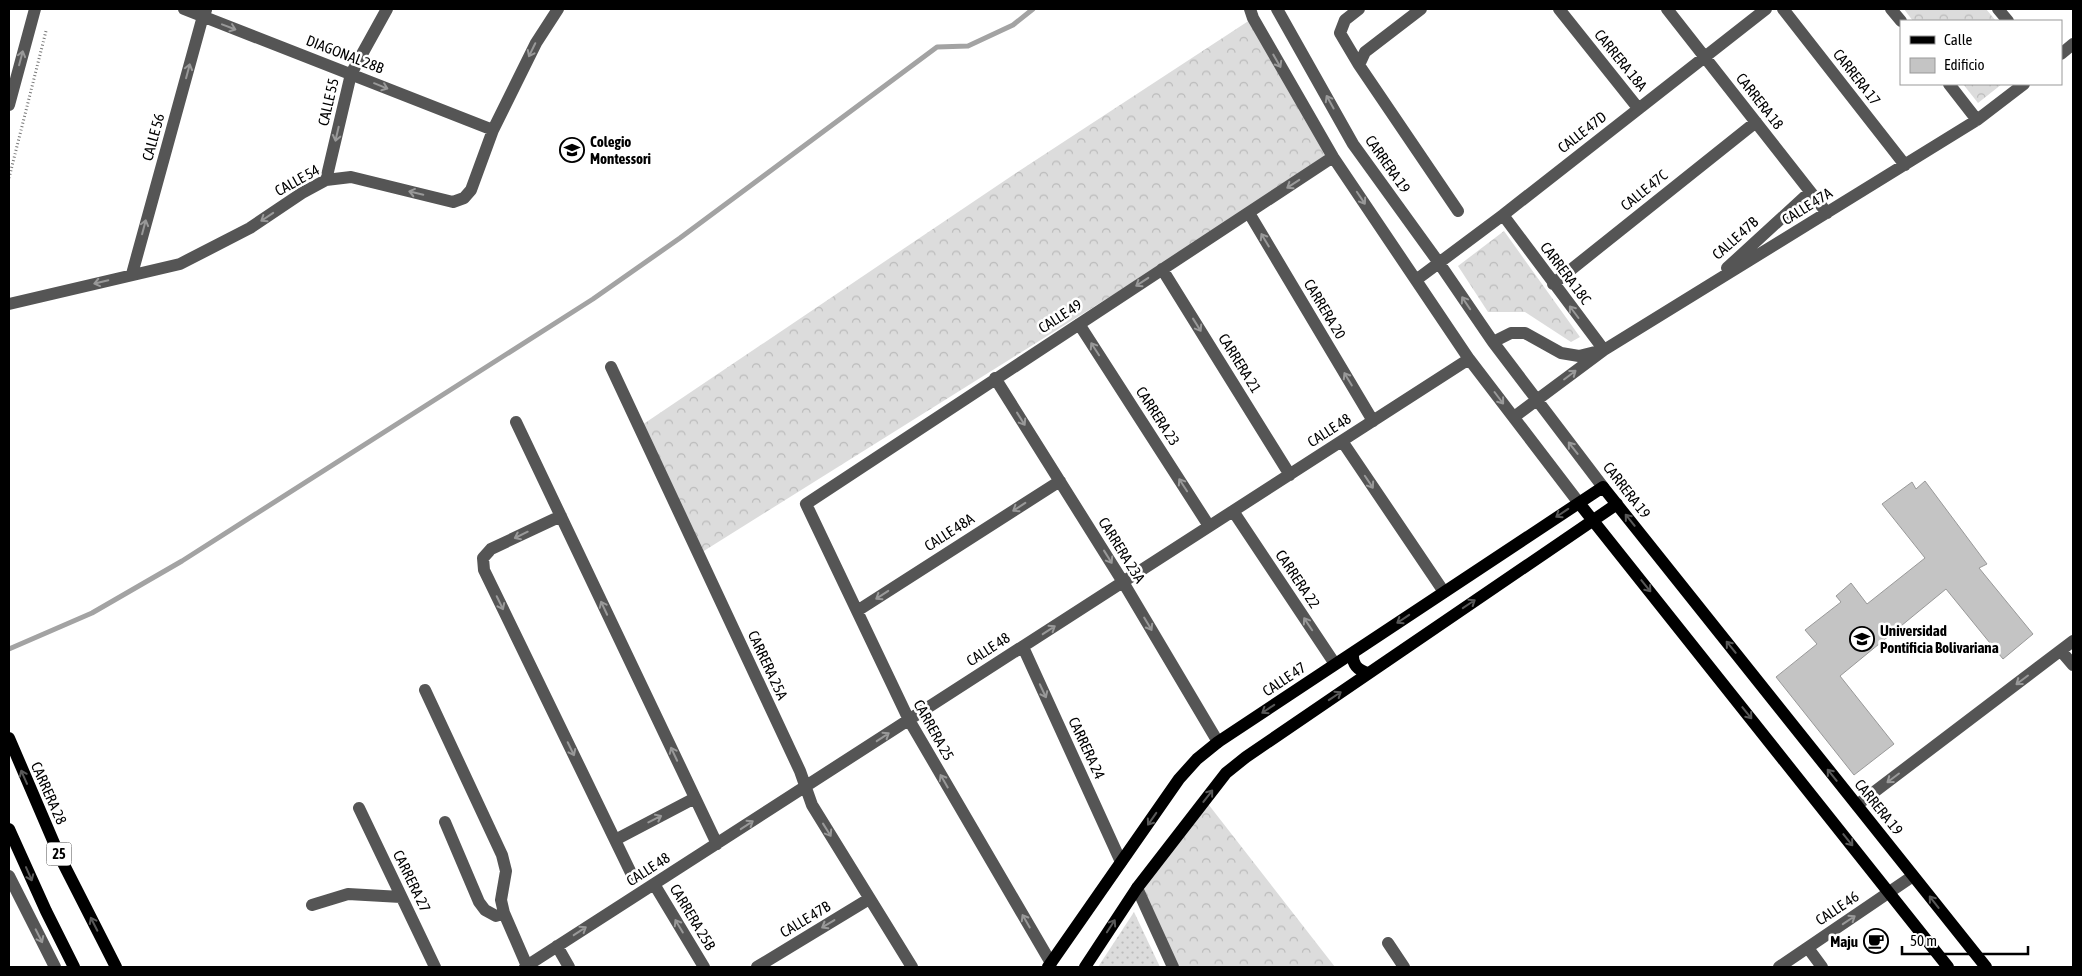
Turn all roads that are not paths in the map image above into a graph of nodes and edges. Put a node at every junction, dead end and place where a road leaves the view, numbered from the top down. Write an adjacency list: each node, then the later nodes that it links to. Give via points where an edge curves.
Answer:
1 (35, 9): 25 (street, one-way to 1)
2 (184, 9): 15 (street, DIAGONAL 28B)
3 (387, 9): 22 (street, CALLE 55)
4 (558, 9): 29 (street, CALLE 54, one-way to 29, via 536,43)
5 (1250, 9): 30 (street, one-way to 30)
6 (1277, 9): 38 (street, CARRERA 19, one-way to 6, via 1353,144)
7 (1359, 9): 21 (street, via 1345,20 1340,33)
8 (1421, 9): 21 (street, via 1365,52)
9 (1559, 9): 26 (street, CARRERA 18A)
10 (1667, 9): 20 (street, CARRERA 18)
11 (1766, 9): 20 (street, CALLE 47D)
12 (1783, 9): 31 (street, CARRERA 17)
13 (1891, 9): 16 (street)
14 (1998, 9): 17 (street)
15 (205, 12): 22 (street, DIAGONAL 28B, one-way to 22); 40 (street, CALLE 56, one-way to 15)
16 (1900, 20)
17 (2007, 20)
18 (2073, 44): 19 (street)
19 (2062, 53)
20 (1704, 57): 26 (street, CALLE 47D); 28 (street, CARRERA 18)
21 (1359, 65): 34 (street)
22 (351, 74): 29 (street, DIAGONAL 28B, one-way to 29); 32 (street, CALLE 55, one-way to 32)
23 (1950, 85): 27 (street)
24 (2023, 85): 27 (street, CALLE 47A)
25 (9, 105)
26 (1638, 108): 37 (street, CALLE 47D)
27 (1976, 120): 31 (street, CALLE 47A)
28 (1756, 122): 33 (street, CARRERA 18); 42 (street, CALLE 47C)
29 (493, 130): 32 (street, CALLE 54, one-way to 32, via 471,190 464,198 453,202 351,177)
30 (1333, 158): 35 (street, CALLE 49, one-way to 35); 41 (street, one-way to 41)
31 (1905, 165): 36 (street, CALLE 47A)
32 (326, 180): 40 (street, CALLE 54, one-way to 40, via 250,228 180,264)
33 (1810, 192): 36 (street, CARRERA 18); 43 (street, CALLE 47B)
34 (1458, 211)
35 (1249, 213): 39 (street, CALLE 49); 53 (street, CARRERA 20, one-way to 35)
36 (1827, 213): 43 (street, CALLE 47A)
37 (1503, 215): 38 (street, CALLE 47D); 42 (street, CARRERA 18C)
38 (1439, 263): 41 (street, CALLE 47D); 46 (street, CARRERA 19, one-way to 38)
39 (1162, 269): 45 (street, CALLE 49, one-way to 45); 56 (street, CARRERA 21, one-way to 56)
40 (132, 274): 44 (street, CALLE 54, one-way to 44)
41 (1416, 280): 48 (street)
42 (1553, 284): 47 (street, CARRERA 18C, one-way to 42)
43 (1703, 289): 47 (street, CALLE 47A)
44 (9, 304)
45 (1079, 324): 50 (street, CALLE 49); 65 (street, CARRERA 23, one-way to 45)
46 (1493, 342): 47 (street, via 1511,333 1525,333 1562,354 1580,356); 51 (street, CARRERA 19)
47 (1604, 350): 51 (street, one-way to 47)
48 (1470, 359): 52 (street, one-way to 52); 53 (street, CALLE 48)
49 (611, 367): 80 (street, CARRERA 25A)
50 (995, 378): 57 (street, CARRERA 23A, one-way to 57); 60 (street, CALLE 49)
51 (1537, 400): 52 (street); 58 (street, CARRERA 19, one-way to 51)
52 (1514, 417): 59 (street)
53 (1373, 421): 55 (street, CALLE 48)
54 (516, 422): 63 (street)
55 (1342, 441): 56 (street, CALLE 48); 67 (street, one-way to 67)
56 (1290, 474): 62 (street, CALLE 48)
57 (1060, 481): 66 (street, CARRERA 23A, one-way to 66); 68 (street, CALLE 48A, one-way to 68)
58 (1603, 486): 59 (main road, CALLE 47); 61 (main road, CARRERA 19)
59 (1578, 503): 64 (main road); 67 (main road, CALLE 47, one-way to 67)
60 (806, 504): 68 (street, CARRERA 25)
61 (1617, 504): 64 (main road); 82 (main road, CARRERA 19, one-way to 61)
62 (1233, 511): 65 (street, CALLE 48); 73 (street, CARRERA 22, one-way to 62)
63 (561, 516): 81 (street, one-way to 63); 86 (street, one-way to 86, via 491,549 483,558 484,570)
64 (1593, 520): 75 (main road, one-way to 64); 94 (main road, one-way to 94)
65 (1209, 526): 66 (street, CALLE 48)
66 (1123, 582): 70 (street, CALLE 48, one-way to 66); 79 (street, CARRERA 23A, one-way to 79)
67 (1444, 592): 72 (main road, CALLE 47, one-way to 72)
68 (856, 612): 77 (street, CARRERA 25)
69 (2073, 641): 71 (street)
70 (1023, 647): 77 (street, CALLE 48); 88 (street, CARRERA 24, one-way to 88)
71 (2061, 651): 74 (street); 82 (street, one-way to 82)
72 (1353, 653): 73 (main road, CALLE 47); 75 (main road, via 1355,666)
73 (1335, 664): 79 (main road, CALLE 47, one-way to 79)
74 (2073, 665)
75 (1368, 673): 93 (main road, one-way to 75, via 1226,773)
76 (425, 690): 98 (street, via 502,855 506,871 502,900)
77 (909, 720): 80 (street, CALLE 48, one-way to 77); 102 (street, CARRERA 25, one-way to 77)
78 (9, 738): 105 (main road, CARRERA 28 / 25, one-way to 78, via 60,857)
79 (1218, 742): 88 (main road, CALLE 47, one-way to 88, via 1196,759 1179,779)
80 (805, 787): 87 (street, CALLE 48, one-way to 80); 96 (street, CARRERA 25A, one-way to 96, via 812,805)
81 (695, 798): 86 (street, one-way to 81); 87 (street)
82 (1857, 805): 91 (main road, CARRERA 19)
83 (359, 808): 95 (street, CARRERA 27)
84 (445, 822): 98 (street, via 485,910 496,916)
85 (9, 829): 104 (main road, 25, one-way to 104)
86 (615, 840): 89 (street)
87 (716, 844): 92 (street, CALLE 48)
88 (1121, 862): 102 (main road, CALLE 47)
89 (632, 875)
90 (9, 876): 103 (street, one-way to 103)
91 (1913, 876): 94 (street, CALLE 46); 118 (main road, CARRERA 19, one-way to 91)
92 (654, 884): 100 (street, CALLE 48, one-way to 92); 109 (street, CARRERA 25B, one-way to 92)
93 (1137, 888): 112 (main road, one-way to 93); 113 (street)
94 (1890, 892): 101 (street, CALLE 46, one-way to 94); 117 (main road)
95 (402, 897): 97 (street, via 348,894); 106 (street, CARRERA 27)
96 (869, 899): 110 (street, CALLE 47B, one-way to 110); 111 (street, CARRERA 25A)
97 (312, 905)
98 (504, 913): 107 (street)
99 (1388, 943): 114 (street)
100 (557, 946): 107 (street, CALLE 48); 108 (street)
101 (1808, 948): 115 (street, CALLE 46); 116 (street)
102 (1050, 965)
103 (55, 967)
104 (74, 967)
105 (116, 967)
106 (435, 967)
107 (526, 967)
108 (570, 967)
109 (704, 967)
110 (757, 967)
111 (912, 967)
112 (1085, 967)
113 (1173, 967)
114 (1404, 967)
115 (1780, 967)
116 (1822, 967)
117 (1948, 967)
118 (1986, 967)

